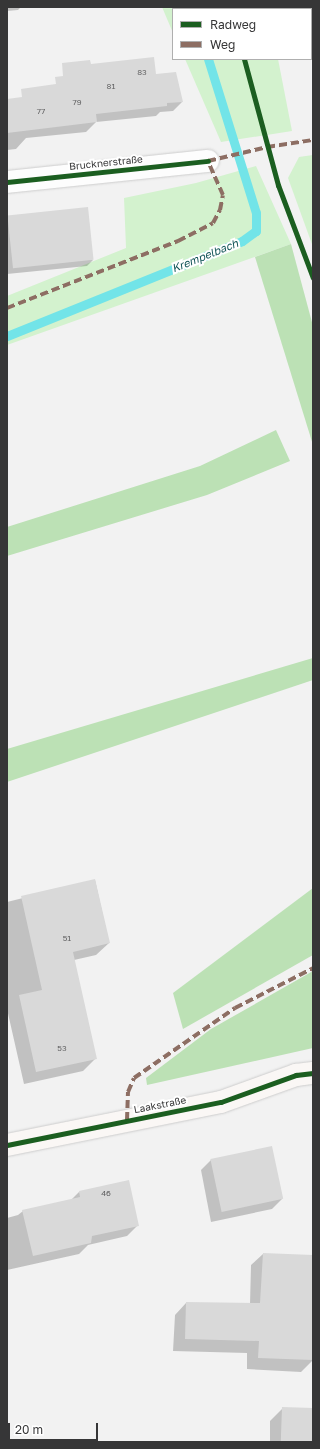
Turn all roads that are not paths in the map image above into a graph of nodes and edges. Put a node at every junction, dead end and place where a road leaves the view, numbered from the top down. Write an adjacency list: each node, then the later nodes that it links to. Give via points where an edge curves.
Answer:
1 (208, 161): 2 (street, Brucknerstraße)
2 (7, 182)
3 (313, 1073): 4 (street, Laakstraße, via 296,1075 221,1102)
4 (7, 1145)

